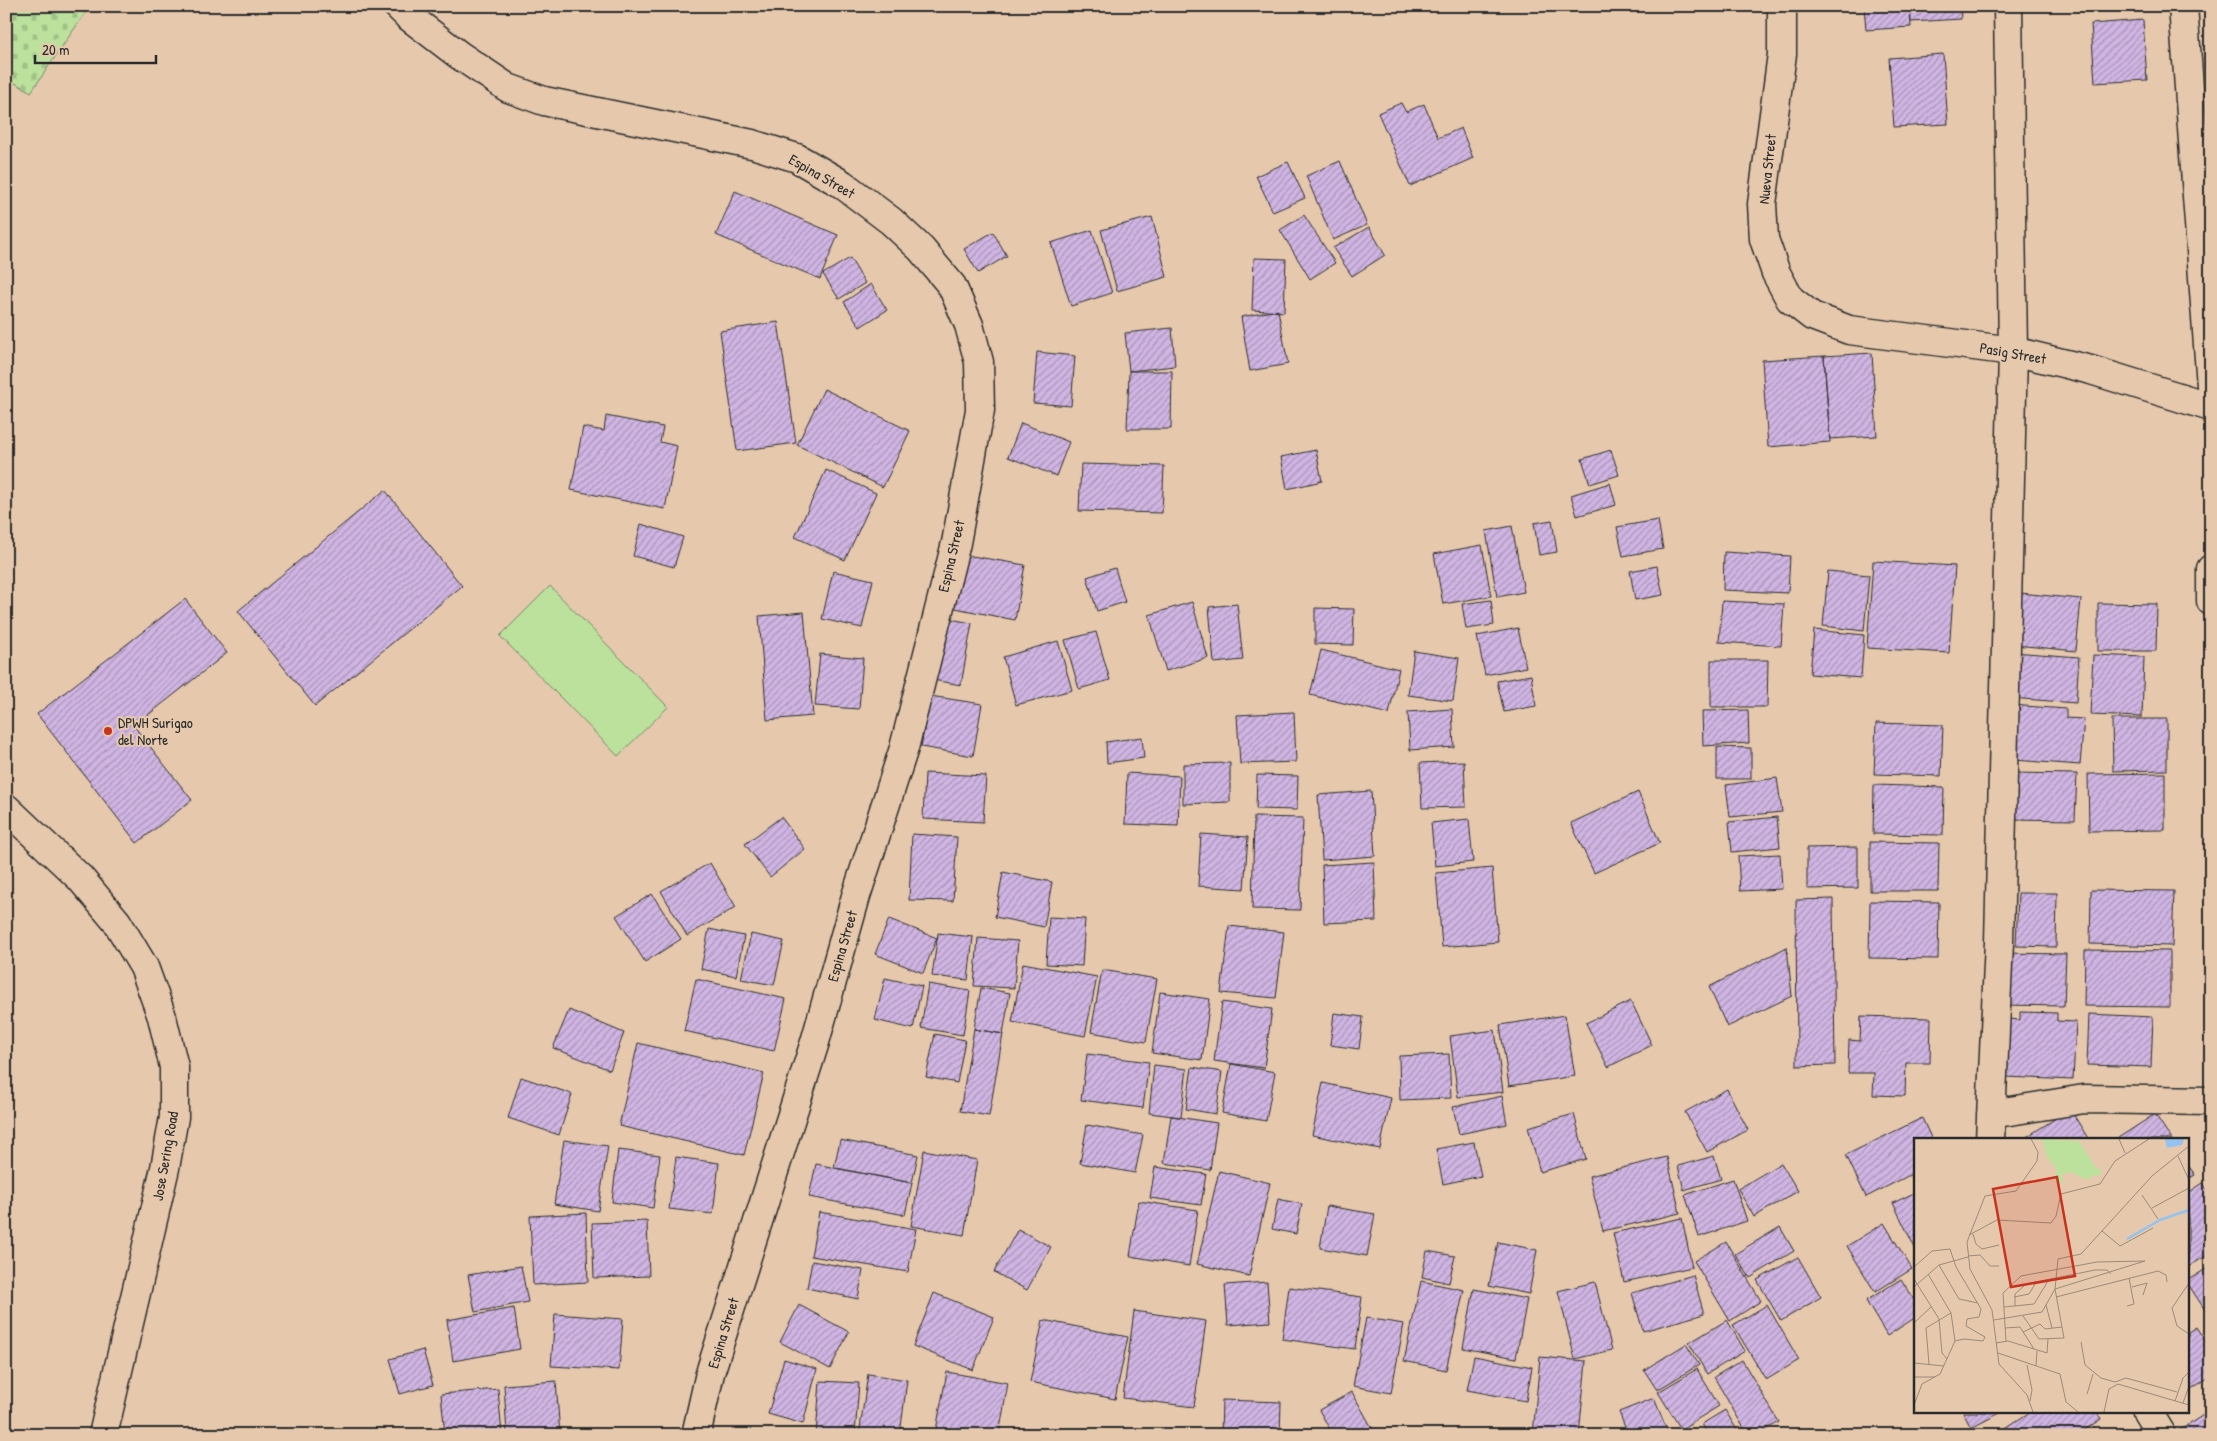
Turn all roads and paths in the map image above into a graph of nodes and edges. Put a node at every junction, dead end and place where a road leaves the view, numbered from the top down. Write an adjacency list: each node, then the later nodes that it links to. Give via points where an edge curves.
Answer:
1 (398, 6): 18 (street, Espina Street, via 459,55 508,88 544,101 752,144 797,158 842,184 891,221 952,286 969,325 979,362 980,410 956,543 904,748 856,896 816,1042 710,1373)
2 (1782, 6): 5 (street, Nueva Street, via 1782,54 1762,204 1764,239 1790,300)
3 (2008, 6): 6 (street)
4 (2183, 6): 7 (street)
5 (1812, 316): 6 (street, Pasig Street, via 1849,330)
6 (2013, 351): 8 (street, Pasig Street, via 2091,370); 15 (street, via 1999,942)
7 (2211, 386)
8 (2211, 407)
9 (2211, 569): 10 (street)
10 (2211, 597): 11 (street)
11 (2211, 601)
12 (6, 808): 17 (street, Jose Sering Road, via 80,878 117,922 144,967 162,1017 174,1067 174,1117 165,1168)
13 (2211, 1097): 14 (street)
14 (2210, 1102): 15 (street, via 2084,1099)
15 (1991, 1127)
16 (2148, 1414): 19 (street)
17 (103, 1435)
18 (696, 1435)
19 (2161, 1435)

